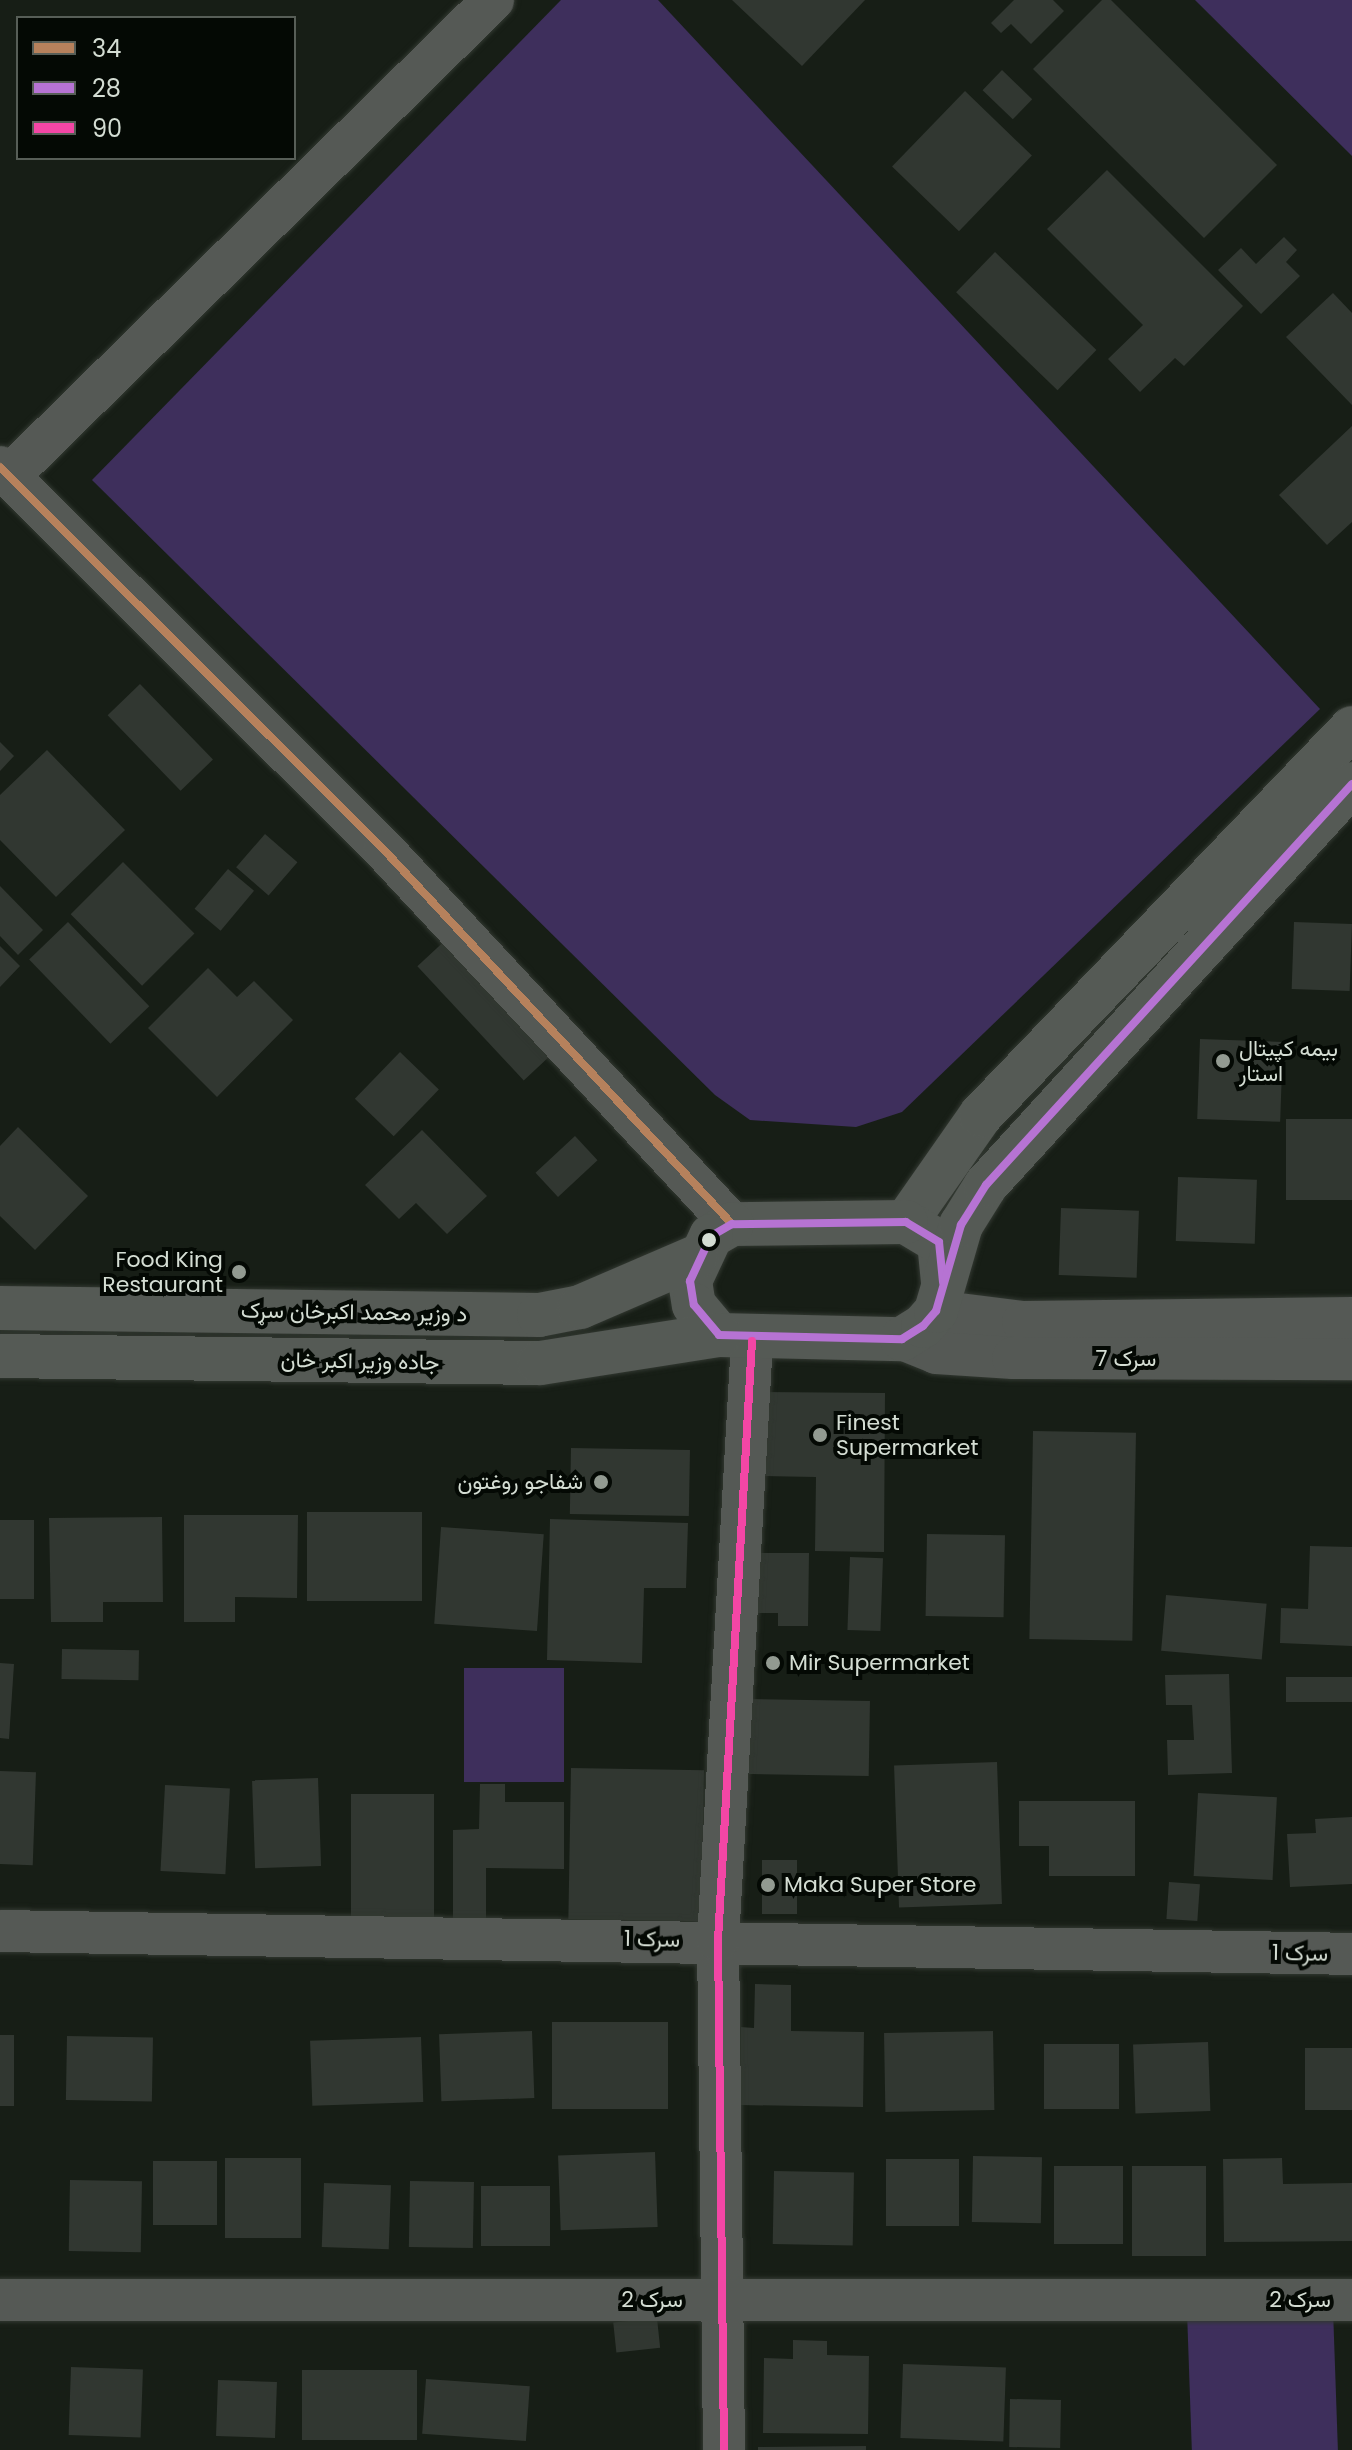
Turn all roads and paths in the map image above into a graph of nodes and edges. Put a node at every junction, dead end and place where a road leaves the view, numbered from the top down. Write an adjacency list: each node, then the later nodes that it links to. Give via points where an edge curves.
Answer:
1 (493, 0): 2 (street)
2 (4, 472): 6 (street, via 385,851)
3 (1352, 728): 4 (main road)
4 (1331, 801): 5 (main road, via 981,1115); 8 (main road, via 986,1185 961,1225)
5 (906, 1222): 6 (main road); 8 (main road, via 939,1242)
6 (732, 1224): 7 (main road, د وزیر محمد اکبرخان سړک)
7 (696, 1257): 9 (main road, د وزیر محمد اکبرخان سړک, via 580,1307 539,1315); 11 (main road, via 694,1305)
8 (940, 1297): 10 (street, سرک 7, via 1023,1322); 12 (main road)
9 (0, 1308)
10 (1352, 1318)
11 (735, 1338): 12 (main road, جاده وزیر اکبر خان); 13 (main road, جاده وزیر اکبر خان, via 540,1363); 16 (street)
12 (902, 1339): 14 (street, سرک 7, via 936,1353 1013,1358)
13 (0, 1356)
14 (1352, 1359)
15 (0, 1931): 16 (street, سرک 1)
16 (718, 1940): 17 (street, سرک 1); 19 (street)
17 (1352, 1954)
18 (0, 2300): 19 (street, سرک 2)
19 (725, 2300): 20 (street, سرک 2); 21 (street)
20 (1352, 2300)
21 (724, 2450)

